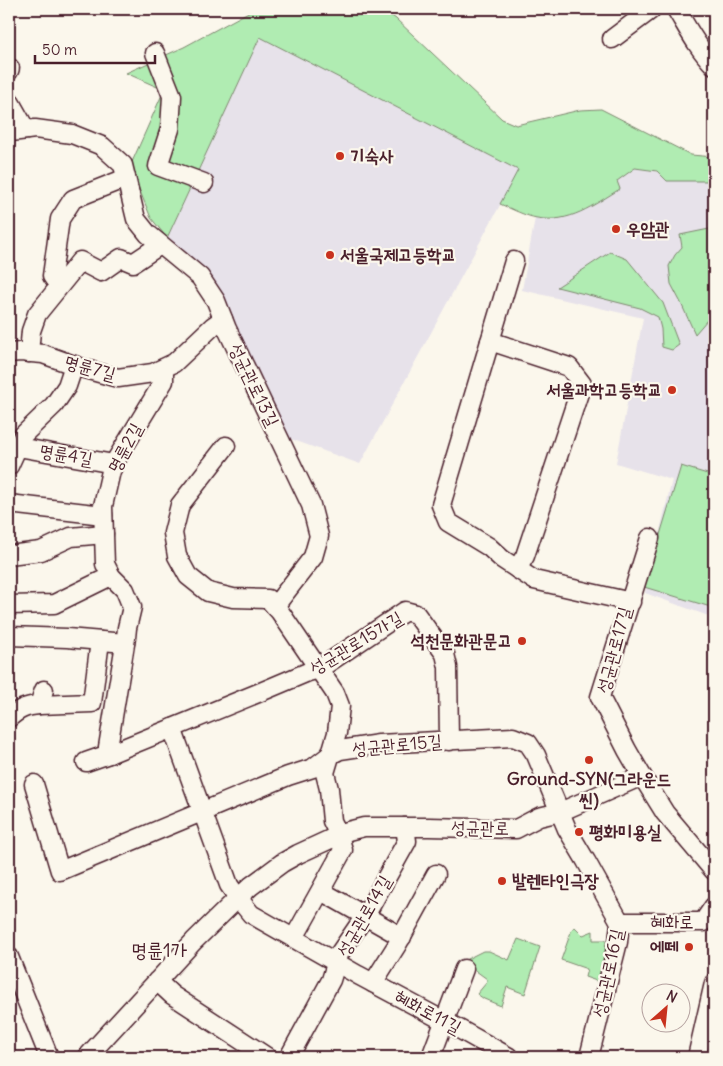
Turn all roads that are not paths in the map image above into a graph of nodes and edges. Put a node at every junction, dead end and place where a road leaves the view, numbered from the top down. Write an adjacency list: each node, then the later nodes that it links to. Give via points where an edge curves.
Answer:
1 (652, 9): 3 (street)
2 (676, 9): 5 (street)
3 (612, 39)
4 (155, 53): 10 (street, via 172,96 170,129 158,166)
5 (714, 65)
6 (9, 100): 7 (street)
7 (26, 130): 8 (street, 성균관로13길); 9 (street, 성균관로13길, via 72,134 102,146 123,165)
8 (9, 133)
9 (126, 178): 11 (street, 성균관로13길, via 136,219); 13 (street, via 73,199 60,219 52,276)
10 (204, 183)
11 (160, 245): 13 (street, via 133,263 121,258 100,272 80,262); 14 (street, 성균관로13길, via 200,277 216,301)
12 (514, 261): 15 (street, 성균관로17길)
13 (60, 286): 17 (street, via 37,314)
14 (223, 319): 19 (street, 명륜7길, via 174,363); 33 (street, 성균관로13길, via 311,505 319,536 313,556)
15 (490, 341): 29 (street, 성균관로17길, via 441,505 448,522); 29 (street, via 569,367 582,384 525,556)
16 (9, 353): 17 (street, 명륜7길)
17 (29, 353): 18 (street, 명륜7길, via 43,354)
18 (74, 365): 19 (street, 명륜7길, via 118,378); 21 (street, 명륜4길, via 67,386 54,405 23,435)
19 (164, 368): 22 (street, 명륜2길, via 164,381)
20 (226, 446): 33 (street, via 180,504 173,533 177,556 188,576 208,592 233,598 268,599)
21 (18, 447): 22 (street, 명륜4길); 23 (street, 명륜4길)
22 (114, 464): 25 (street, 명륜2길)
23 (9, 466)
24 (9, 504): 25 (street)
25 (103, 515): 26 (street, 명륜2길)
26 (104, 534): 28 (street, via 71,537 41,551); 30 (street, 명륜2길, via 106,564)
27 (650, 538): 31 (street)
28 (9, 555)
29 (517, 569): 31 (street, 성균관로17길, via 534,580)
30 (111, 576): 32 (street, via 54,604); 36 (street, 명륜2길, via 124,590 132,607)
31 (631, 602): 44 (street, 성균관로17길, via 600,696)
32 (9, 604)
33 (275, 606): 37 (street)
34 (9, 636): 35 (street)
35 (100, 641): 36 (street); 38 (street, via 92,703 42,698)
36 (125, 642): 41 (street, 명륜2길)
37 (319, 669): 39 (street, 성균관로15가길); 40 (street, 성균관로15가길, via 405,611 416,614 445,654); 42 (street, via 335,692 340,706)
38 (9, 718)
39 (172, 728): 41 (street, 성균관로15가길); 46 (street)
40 (449, 741): 42 (street, 성균관로15길, via 379,744 340,750); 47 (street, 성균관로15길, via 513,737 528,743)
41 (109, 754): 43 (street, 성균관로15가길)
42 (330, 755): 46 (street, 성균관로15길, via 313,768); 49 (street, via 325,773 332,821)
43 (86, 762)
44 (642, 776): 47 (street, 성균관로); 50 (street, via 665,812)
45 (34, 784): 46 (street, 성균관로15길, via 60,871)
46 (202, 812): 53 (street, via 229,885)
47 (560, 812): 48 (street, 성균관로, via 539,817 516,829); 56 (street, 성균관로16길)
48 (405, 827): 49 (street, 성균관로, via 364,827); 55 (street, 성균관로14길, via 407,841)
49 (339, 835): 52 (street, via 343,850); 53 (street, 성균관로, via 282,863)
50 (714, 871)
51 (436, 874): 57 (street, 혜화로11길)
52 (320, 891): 55 (street); 58 (street)
53 (238, 898): 58 (street, 혜화로11길, via 251,914); 62 (street, 성균관로)
54 (714, 906): 56 (street, 혜화로, via 703,922)
55 (365, 916): 57 (street); 60 (street, 성균관로14길)
56 (620, 922): 73 (street, 성균관로16길, via 618,942)
57 (402, 936): 63 (street, 혜화로11길)
58 (294, 938): 60 (street, 혜화로11길)
59 (9, 957): 67 (street)
60 (337, 962): 63 (street, 혜화로11길); 70 (street, 성균관로14길, via 331,980)
61 (464, 969): 65 (street)
62 (157, 981): 68 (street, 성균관로); 69 (street, via 172,995)
63 (372, 983): 65 (street, 혜화로11길)
64 (714, 983): 66 (street)
65 (445, 1022): 71 (street); 72 (street, 혜화로11길)
66 (710, 1022): 74 (street)
67 (49, 1057)
68 (88, 1057)
69 (267, 1057)
70 (289, 1057)
71 (430, 1057)
72 (509, 1057)
73 (589, 1057)
74 (697, 1057)

